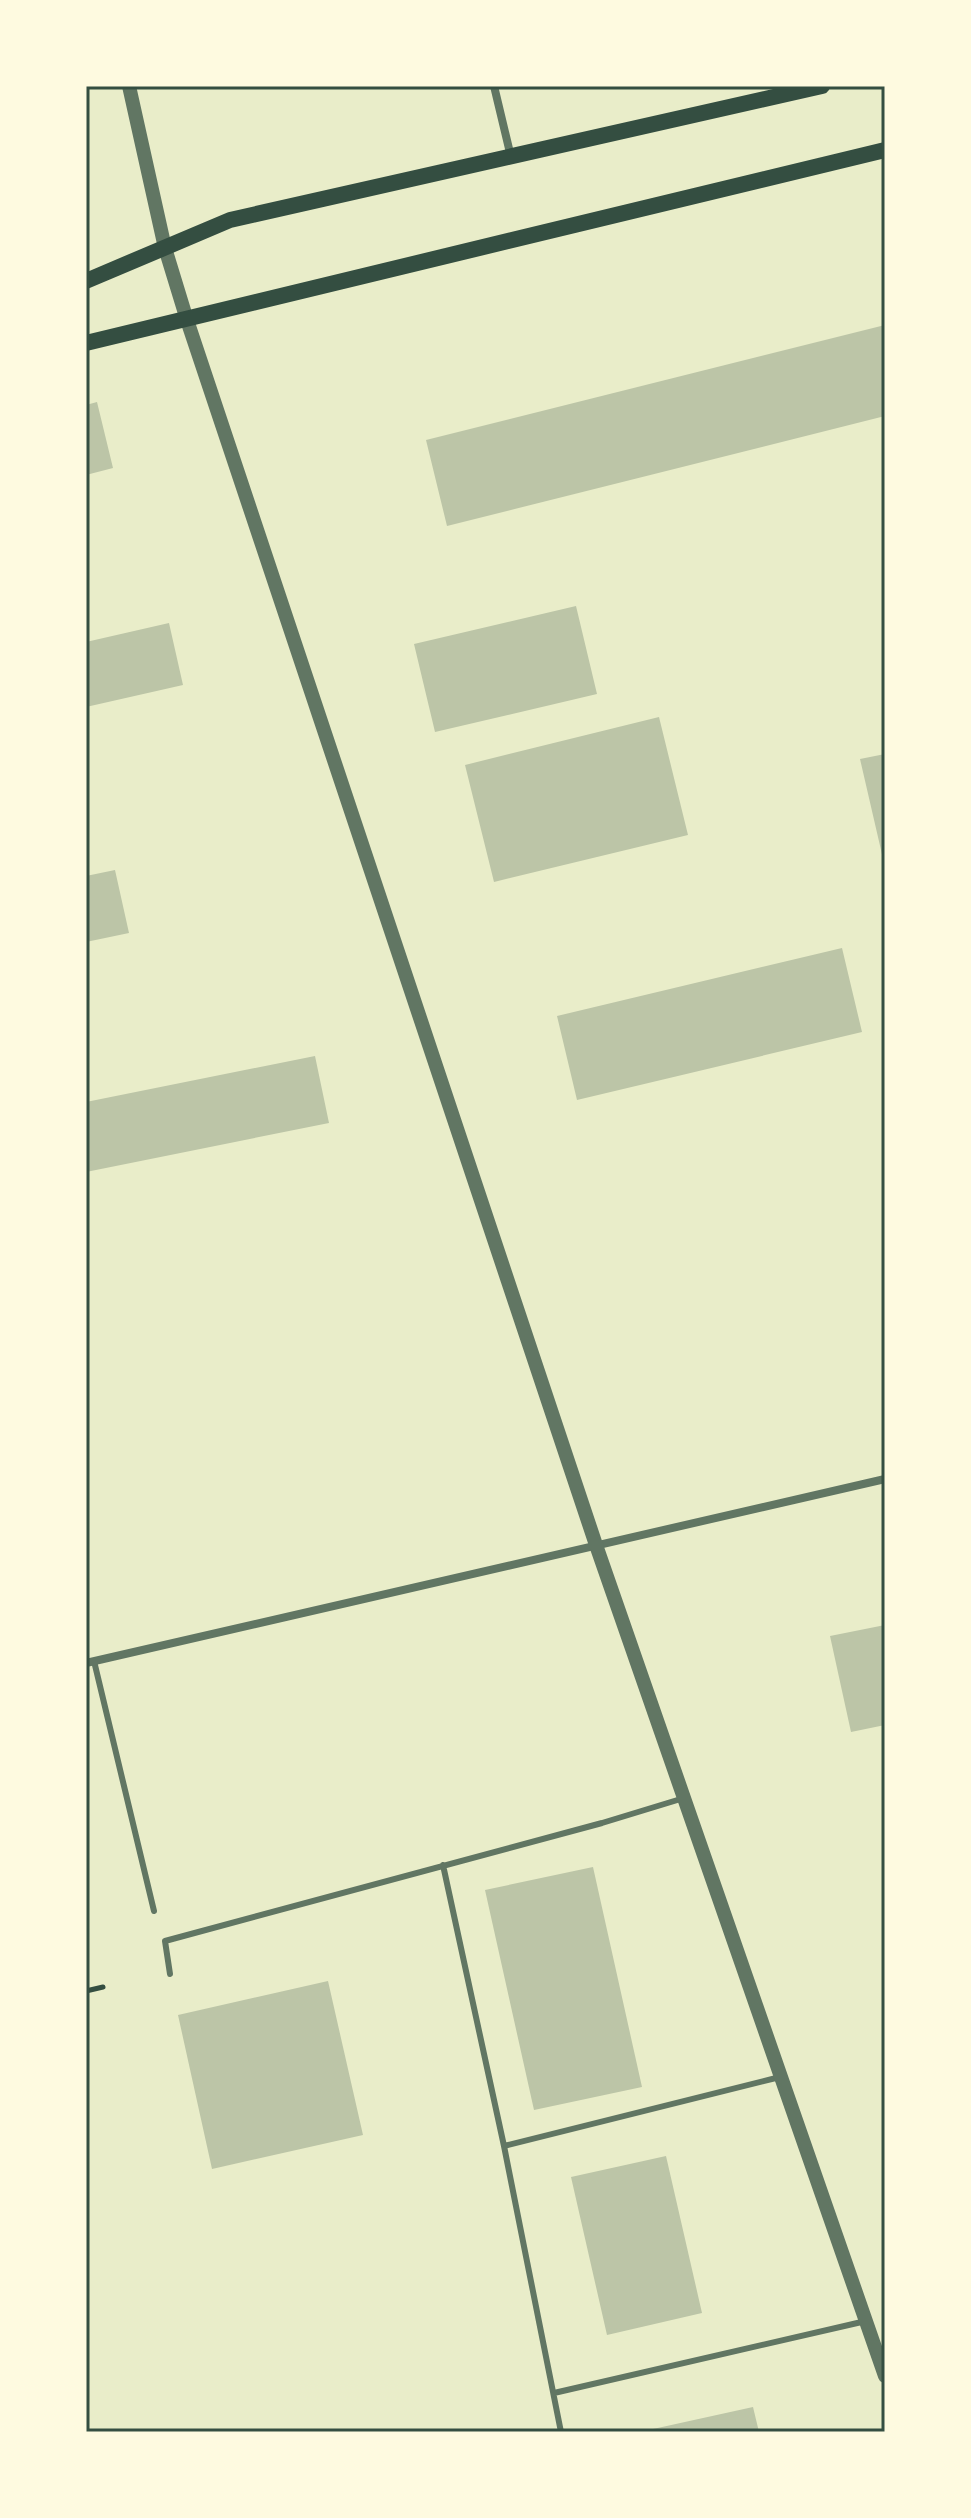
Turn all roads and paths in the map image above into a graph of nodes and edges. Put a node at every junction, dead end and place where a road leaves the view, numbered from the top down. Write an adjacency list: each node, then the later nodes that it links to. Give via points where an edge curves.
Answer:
1 (129, 86): 6 (street)
2 (494, 86): 5 (street)
3 (822, 86): 5 (main road)
4 (885, 150): 8 (main road)
5 (511, 157): 6 (main road, via 230,220)
6 (165, 248): 7 (main road); 8 (street)
7 (86, 281)
8 (187, 320): 9 (main road); 11 (street)
9 (86, 343)
10 (885, 1479): 11 (street)
11 (596, 1545): 12 (street); 13 (street)
12 (90, 1662): 15 (lane)
13 (684, 1798): 14 (lane); 19 (street)
14 (443, 1865): 16 (lane, via 165,1941); 20 (lane)
15 (154, 1911)
16 (170, 1974)
17 (103, 1987): 18 (path)
18 (86, 1991)
19 (781, 2076): 20 (lane); 21 (street)
20 (504, 2146): 23 (lane)
21 (866, 2321): 22 (street); 23 (lane)
22 (885, 2376)
23 (554, 2393): 24 (lane)
24 (561, 2432)

